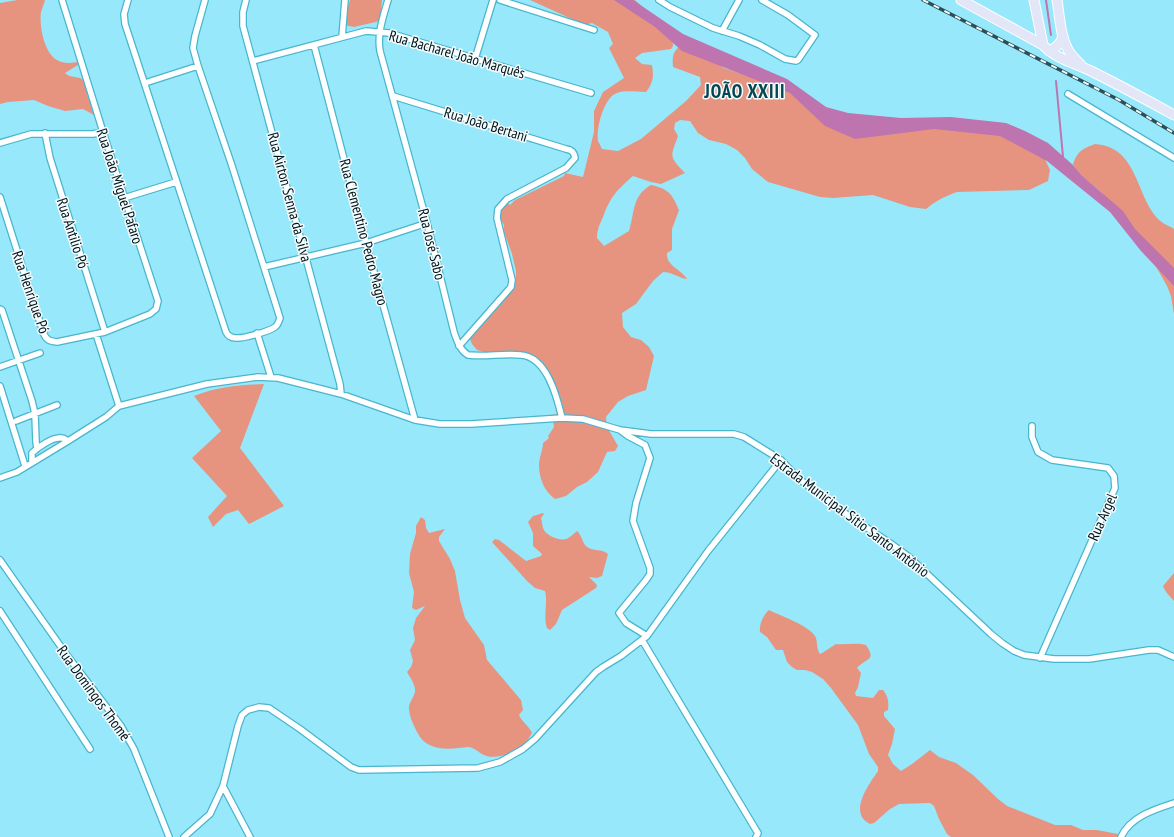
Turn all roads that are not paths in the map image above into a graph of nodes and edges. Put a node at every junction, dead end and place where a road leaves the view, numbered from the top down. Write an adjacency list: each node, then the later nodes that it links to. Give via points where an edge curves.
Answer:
1 (62, 0): 31 (street, Rua João Miguel Pafaro)
2 (128, 0): 26 (street, via 124,19)
3 (205, 0): 24 (street, via 193,48)
4 (246, 0): 23 (street, Rua Airton Senna da Silva, via 243,26)
5 (345, 0): 19 (street)
6 (388, 0): 17 (street, Rua José Sabo)
7 (493, 0): 22 (street)
8 (500, 0): 15 (street)
9 (659, 0): 16 (street)
10 (739, 0): 16 (street)
11 (762, 0): 16 (street, via 788,15 814,35 798,60 793,62 785,59 760,45)
12 (961, 0): 21 (main road)
13 (1034, 0): 21 (main road)
14 (1057, 0): 18 (main road)
15 (594, 30)
16 (722, 31)
17 (379, 32): 19 (street, Rua Bacharel João Marquês, via 366,31); 22 (street, Rua Bacharel João Marquês); 29 (street, Rua José Sabo, via 378,42)
18 (1063, 36): 21 (main road, via 1062,42); 25 (main road, via 1069,52)
19 (342, 37): 20 (street, Rua Bacharel João Marquês)
20 (314, 44): 23 (street, Rua Bacharel João Marquês); 39 (street, Rua Clementino Pedro Magro)
21 (1050, 51): 25 (main road, via 1074,65)
22 (476, 59): 27 (street, Rua Bacharel João Marquês)
23 (253, 61): 40 (street, Rua Airton Senna da Silva)
24 (198, 66): 26 (street); 41 (street)
25 (1083, 67): 30 (main road)
26 (145, 83): 35 (street)
27 (591, 93)
28 (1068, 94): 34 (street)
29 (393, 96): 38 (street, Rua José Sabo); 46 (street, Rua João Bertani, via 566,149 573,152 575,158 566,168 507,199 498,209 497,218 512,280 511,287)
30 (1174, 115)
31 (103, 132): 32 (street); 37 (street, Rua João Miguel Pafaro)
32 (44, 133): 33 (street); 43 (street, Rua Antilio Pó)
33 (0, 143)
34 (1174, 158)
35 (176, 182): 37 (street); 44 (street, via 227,335 235,338)
36 (0, 197): 45 (street, Rua Henrique Pó, via 46,339 57,342)
37 (124, 198): 43 (street, Rua João Miguel Pafaro, via 158,301 156,309 150,314)
38 (427, 223): 39 (street); 46 (street, Rua José Sabo)
39 (366, 243): 40 (street); 57 (street, Rua Clementino Pedro Magro)
40 (306, 257): 41 (street); 52 (street, Rua Airton Senna da Silva)
41 (264, 267): 44 (street, via 280,318 275,327)
42 (0, 309): 48 (street)
43 (105, 332): 45 (street, Rua João Miguel Pafaro)
44 (256, 333): 50 (street)
45 (96, 334): 54 (street)
46 (459, 346): 56 (street, via 468,355 522,354 535,360 542,367 555,392)
47 (40, 353): 48 (street)
48 (20, 360): 49 (street); 55 (street)
49 (0, 367)
50 (271, 377): 52 (street); 54 (street, via 207,384)
51 (0, 386): 65 (street)
52 (341, 394): 57 (street)
53 (57, 405): 55 (street)
54 (119, 406): 61 (street)
55 (35, 414): 58 (street); 62 (street)
56 (562, 418): 57 (street, via 471,424 440,424); 60 (street, via 583,419)
57 (416, 420)
58 (16, 421)
59 (1032, 426): 71 (street, Rua Argel, via 1032,437 1038,452 1052,460 1108,468 1114,476 1115,488)
60 (620, 430): 63 (street, Estrada Municipal Sítio Santo Antônio, via 651,434 734,434 744,437); 69 (street, via 645,445 650,458 633,522 650,574 619,613 626,623)
61 (68, 441): 62 (street, via 62,437 57,438); 64 (street)
62 (37, 448): 64 (street, via 32,453)
63 (780, 460): 69 (street); 71 (street, Estrada Municipal Sítio Santo Antônio, via 798,478 837,508 909,557 1002,643 1024,655)
64 (32, 462): 65 (street)
65 (25, 466): 66 (street)
66 (0, 478)
67 (0, 560): 75 (street, Rua Domingos Thomé, via 66,654 121,726 134,749)
68 (0, 611): 72 (street)
69 (644, 638): 73 (street, via 596,672 523,749 489,766 359,770 351,767 269,708 259,707 242,715); 78 (street, via 758,833)
70 (1174, 657): 71 (street, Estrada Municipal Sítio Santo Antônio, via 1165,652 1149,650 1089,659)
71 (1040, 658)
72 (90, 749)
73 (223, 786): 76 (street, via 210,814); 77 (street)
74 (1174, 803): 79 (street, via 1136,818)
75 (169, 837)
76 (184, 837)
77 (250, 837)
78 (756, 837)
79 (1122, 837)

